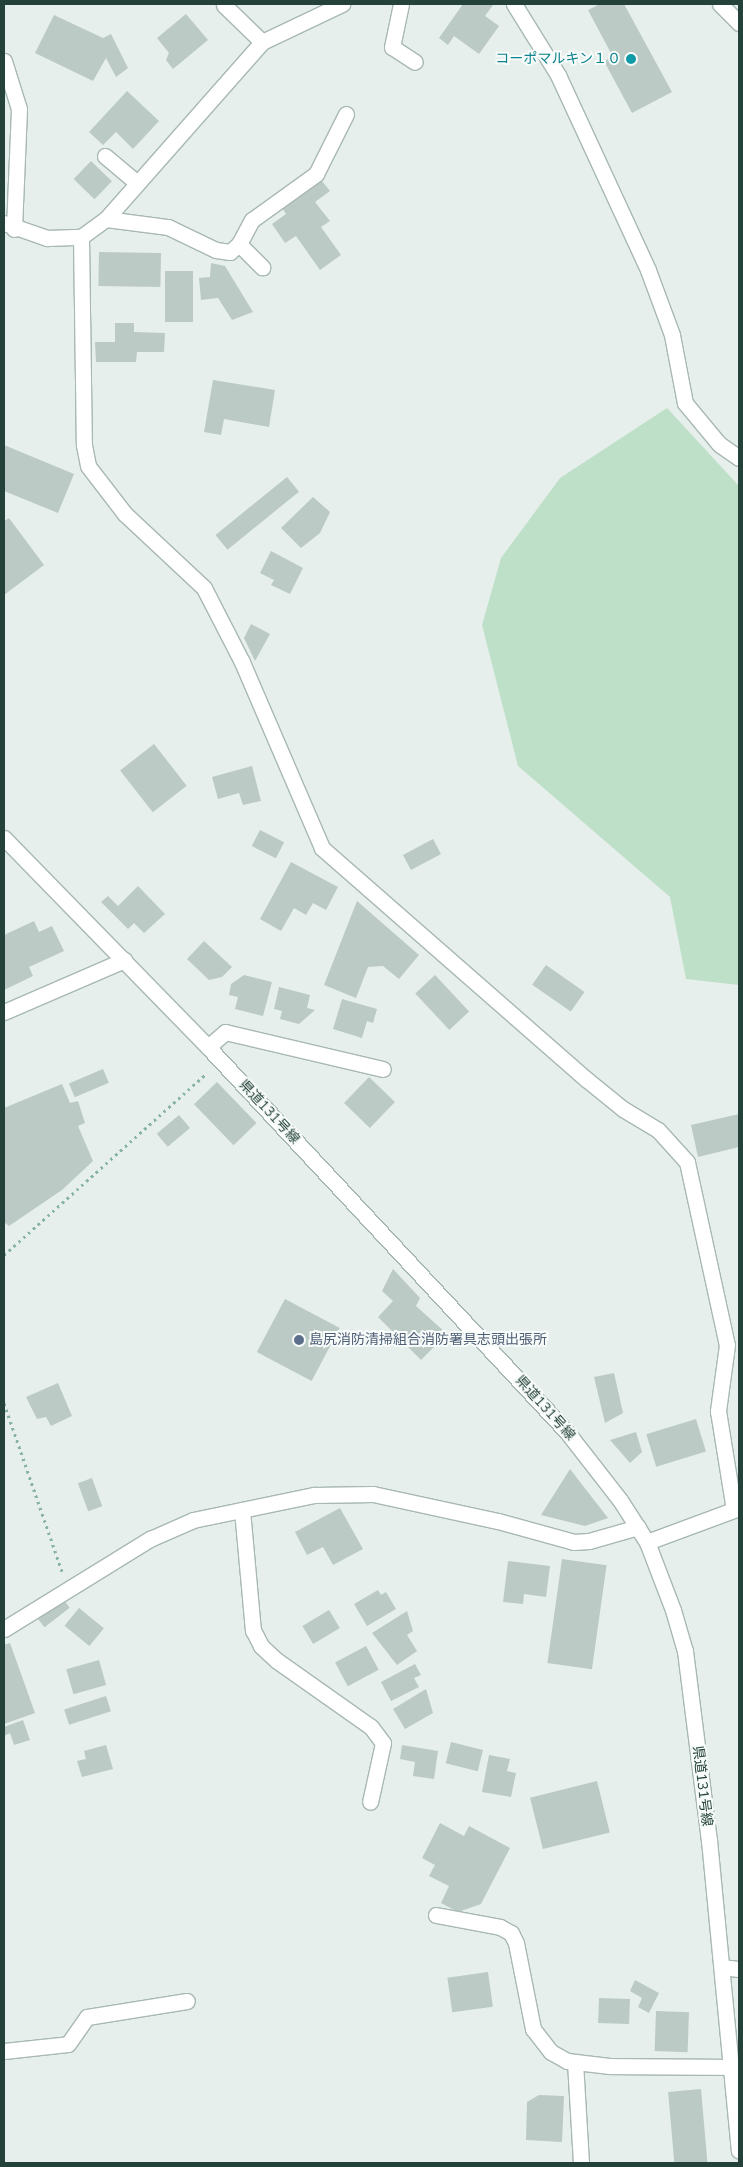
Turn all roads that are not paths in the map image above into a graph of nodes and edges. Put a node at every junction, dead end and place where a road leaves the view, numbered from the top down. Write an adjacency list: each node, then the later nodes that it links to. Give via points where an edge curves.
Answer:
1 (342, 4): 7 (street)
2 (401, 4): 9 (street, via 392,47)
3 (514, 4): 18 (street, via 558,75 648,270 672,336 685,403 720,444)
4 (720, 4): 6 (street)
5 (224, 5): 7 (street)
6 (739, 23)
7 (262, 42): 12 (street)
8 (4, 61): 14 (street, via 19,109)
9 (416, 62)
10 (346, 114): 16 (street, via 316,174 252,220)
11 (105, 156): 12 (street)
12 (136, 182): 13 (street)
13 (106, 219): 15 (street); 16 (street, via 168,227 216,250 230,252)
14 (9, 226): 15 (street, via 47,238)
15 (81, 237): 24 (street, via 84,445 88,466 125,514 204,588 242,662 322,848 586,1079 623,1109 658,1130 687,1162 727,1345 718,1411)
16 (239, 244): 17 (street)
17 (262, 267)
18 (739, 458)
19 (4, 838): 20 (street, 県道131号線)
20 (124, 960): 21 (street); 22 (street, 県道131号線)
21 (4, 1012)
22 (208, 1046): 23 (street, via 225,1032); 26 (street, 県道131号線, via 567,1432)
23 (383, 1069)
24 (737, 1509): 27 (street)
25 (242, 1510): 26 (street, via 314,1494 373,1494 574,1542 589,1542); 28 (street, via 193,1520 150,1539); 29 (street, via 253,1630 261,1646 276,1660 371,1726 383,1743)
26 (638, 1527): 27 (street, 県道131号線)
27 (647, 1542): 31 (street, 県道131号線, via 673,1610 684,1651)
28 (4, 1629)
29 (370, 1802)
30 (436, 1915): 35 (street, via 511,1933 516,1943 533,2029 551,2052)
31 (722, 1967): 32 (street); 36 (street, 県道131号線)
32 (739, 1969)
33 (187, 2001): 34 (street, via 87,2017 68,2044)
34 (4, 2052)
35 (574, 2062): 36 (street); 38 (street)
36 (731, 2067): 37 (street, 県道131号線)
37 (739, 2151)
38 (581, 2163)

